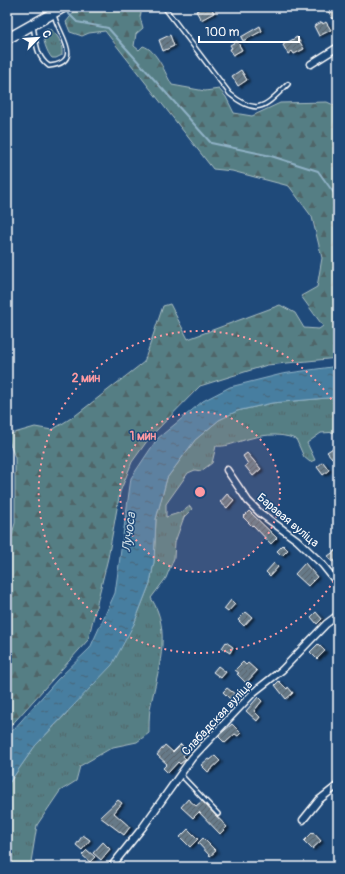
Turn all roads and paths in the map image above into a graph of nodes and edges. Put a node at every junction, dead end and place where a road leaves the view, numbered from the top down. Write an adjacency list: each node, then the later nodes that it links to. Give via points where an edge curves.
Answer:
1 (64, 7): 3 (street)
2 (164, 7): 8 (lane, via 230,94 243,105 252,108 261,106)
3 (53, 13): 4 (street); 4 (lane, via 69,49 68,56 59,65 50,66 41,58)
4 (33, 25): 5 (street)
5 (7, 39)
6 (338, 47): 7 (street)
7 (311, 64)
8 (288, 84)
9 (227, 470): 10 (street, Баравая вуліца, via 248,501 297,540)
10 (338, 584)
11 (338, 616): 12 (street, Слабадская вуліца, via 326,624 282,670 254,692 192,758)
12 (181, 775): 14 (lane); 16 (street, Слабадская вуліца)
13 (338, 785): 15 (street, via 319,800)
14 (218, 814)
15 (303, 820)
16 (111, 867)

